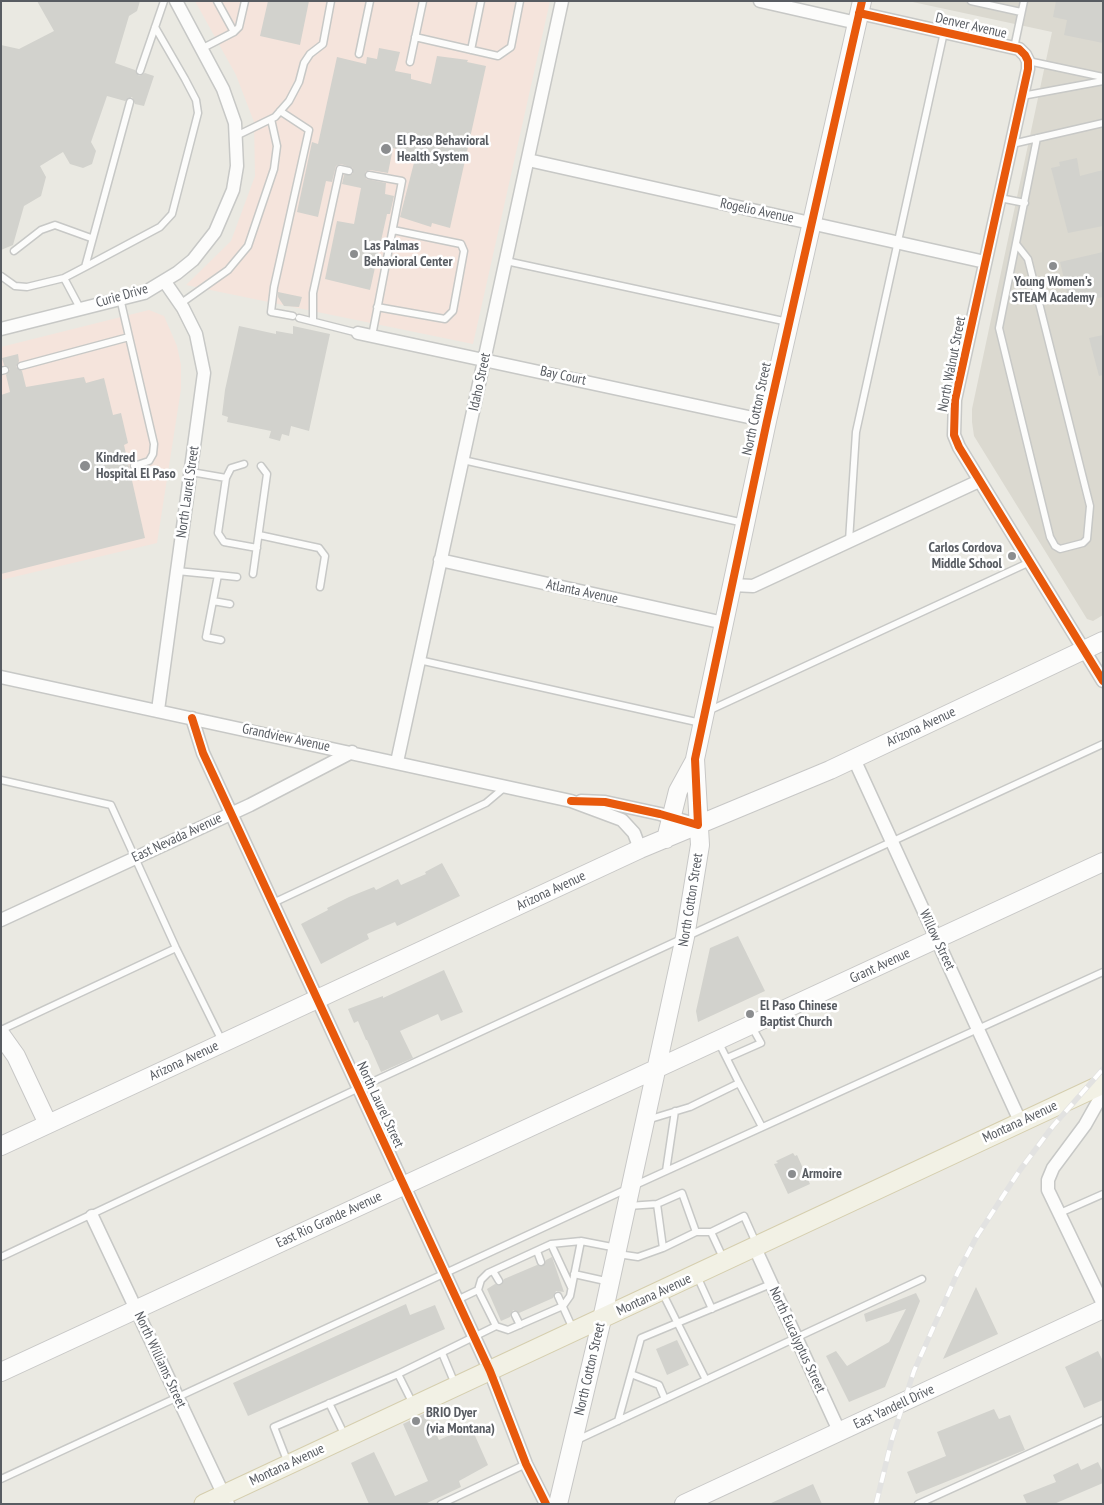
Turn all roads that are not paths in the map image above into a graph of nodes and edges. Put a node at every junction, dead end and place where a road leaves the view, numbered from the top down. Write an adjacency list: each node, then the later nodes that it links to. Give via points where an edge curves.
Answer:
1 (164, 1): 16 (lane)
2 (176, 1): 20 (street, Curie Drive)
3 (217, 1): 17 (lane)
4 (245, 1): 17 (lane)
5 (331, 1): 31 (lane, via 323,44 304,63 299,82)
6 (370, 1): 23 (lane)
7 (423, 1): 19 (lane)
8 (482, 1): 22 (lane)
9 (520, 1): 22 (lane, via 511,47 498,56)
10 (562, 1): 37 (street, Idaho Street)
11 (760, 1): 14 (street, Denver Avenue)
12 (971, 1): 15 (lane)
13 (1024, 1): 15 (lane)
14 (860, 12): 18 (street, Denver Avenue); 42 (main road, North Cotton Street)
15 (1021, 12): 21 (lane)
16 (155, 27): 26 (lane); 50 (lane, via 186,79 198,112 172,214 160,227)
17 (234, 32): 20 (lane)
18 (944, 32): 21 (street, Denver Avenue); 45 (lane)
19 (416, 37): 22 (lane); 25 (lane)
20 (201, 49): 34 (street, Curie Drive, via 228,102)
21 (1016, 49): 24 (street, via 1025,54)
22 (471, 50)
23 (359, 54)
24 (1028, 61): 27 (lane); 29 (street, North Walnut Street)
25 (410, 62)
26 (140, 71)
27 (1103, 77)
28 (1103, 82): 29 (lane)
29 (1022, 96): 36 (street, North Walnut Street)
30 (130, 102): 44 (lane)
31 (280, 111): 32 (lane); 58 (lane, via 309,130 271,312)
32 (270, 119): 34 (lane); 55 (lane, via 276,146 274,169 248,246 228,270)
33 (1103, 124): 35 (lane)
34 (236, 136): 53 (street, Curie Drive, via 237,166 226,210 206,245)
35 (1037, 138): 36 (lane); 41 (lane)
36 (1012, 144): 40 (street, North Walnut Street)
37 (528, 160): 42 (street, Rogelio Avenue); 48 (street, Idaho Street)
38 (349, 171): 58 (lane, via 340,169 313,293)
39 (369, 175): 43 (lane, via 402,181)
40 (1000, 198): 41 (lane); 49 (street, North Walnut Street)
41 (1025, 203): 46 (lane)
42 (812, 223): 45 (street, Rogelio Avenue); 59 (main road, North Cotton Street)
43 (393, 230): 56 (lane); 56 (lane, via 461,244 464,251 453,311 445,319)
44 (92, 238): 47 (lane, via 55,225 41,230); 50 (lane)
45 (899, 242): 49 (street, Rogelio Avenue); 76 (lane, via 856,432)
46 (1017, 245): 46 (lane, via 999,328 1050,537 1054,546 1060,549 1086,540 1090,506 1028,259)
47 (14, 251)
48 (506, 261): 59 (lane); 64 (street, Idaho Street)
49 (985, 262): 73 (street, North Walnut Street, via 953,419 958,447)
50 (85, 267): 52 (lane)
51 (1, 276): 52 (lane, via 15,286 27,287)
52 (64, 278): 57 (lane)
53 (166, 282): 54 (street, Curie Drive, via 144,293); 55 (street, North Laurel Street)
54 (120, 298): 57 (street, Curie Drive); 63 (lane)
55 (180, 304): 71 (street, North Laurel Street, via 196,334 204,373)
56 (378, 307): 62 (lane)
57 (80, 308): 60 (street, Curie Drive)
58 (313, 321): 61 (lane)
59 (789, 323): 66 (main road, North Cotton Street)
60 (1, 329)
61 (358, 333): 62 (street, Bay Court)
62 (372, 336): 64 (street, Bay Court)
63 (129, 337): 65 (lane); 69 (lane, via 154,444 148,461)
64 (485, 359): 66 (street, Bay Court); 67 (street, Idaho Street)
65 (20, 366)
66 (767, 421): 74 (main road, North Cotton Street)
67 (462, 460): 74 (lane); 78 (street, Idaho Street)
68 (244, 464): 72 (lane, via 231,468)
69 (134, 466)
70 (261, 466): 75 (lane, via 267,474)
71 (191, 472): 72 (lane); 80 (street, North Laurel Street)
72 (226, 478): 77 (lane, via 218,533 224,542)
73 (979, 481): 76 (street); 79 (street, North Walnut Street)
74 (746, 524): 84 (main road, North Cotton Street)
75 (259, 535): 77 (lane); 85 (lane, via 319,548 325,556)
76 (849, 542): 84 (street, via 753,586)
77 (257, 548): 81 (lane)
78 (440, 560): 88 (street, Atlanta Avenue); 92 (street, Idaho Street)
79 (1030, 562): 91 (street, North Walnut Street); 97 (lane)
80 (177, 570): 82 (lane); 95 (street, North Laurel Street)
81 (252, 574)
82 (218, 575): 83 (lane); 86 (lane)
83 (237, 577)
84 (732, 585): 88 (main road, North Cotton Street)
85 (320, 587)
86 (213, 601): 87 (lane); 89 (lane, via 206,637)
87 (230, 604)
88 (724, 623): 97 (main road, North Cotton Street)
89 (221, 640)
90 (1103, 641): 91 (main road, Arizona Avenue)
91 (1084, 650): 94 (street, North Walnut Street); 101 (main road, Arizona Avenue)
92 (419, 660): 97 (lane); 102 (street, Idaho Street)
93 (1, 677): 95 (street, Grandview Avenue)
94 (1103, 681)
95 (158, 710): 96 (street, Grandview Avenue)
96 (192, 718): 99 (street, Grandview Avenue); 106 (street, North Laurel Street, via 203,753)
97 (704, 718): 100 (main road, North Cotton Street)
98 (1103, 744): 110 (lane)
99 (352, 752): 102 (street, Grandview Avenue); 106 (street, East Nevada Avenue)
100 (695, 759): 107 (main road, via 678,791); 108 (main road, North Cotton Street)
101 (854, 759): 108 (main road, Arizona Avenue); 110 (street, Willow Street)
102 (397, 762): 104 (street, Grandview Avenue)
103 (1, 780): 112 (lane, via 111,805)
104 (506, 786): 105 (street, Grandview Avenue); 114 (lane, via 486,804)
105 (572, 801): 107 (street, Grandview Avenue, via 605,802); 111 (street, Grandview Avenue, via 622,820 634,833)
106 (231, 813): 112 (street, East Nevada Avenue); 114 (street, North Laurel Street)
107 (672, 817): 108 (street, Grandview Avenue); 109 (main road)
108 (698, 825): 109 (main road, Arizona Avenue); 116 (main road, North Cotton Street, via 698,863)
109 (666, 839): 111 (main road, Arizona Avenue)
110 (891, 842): 116 (lane); 117 (street, Willow Street)
111 (640, 849): 120 (main road, Arizona Avenue)
112 (134, 858): 115 (street, East Nevada Avenue); 118 (lane)
113 (1103, 862): 117 (main road, Grant Avenue)
114 (273, 904): 120 (street, North Laurel Street)
115 (1, 920)
116 (685, 937): 128 (main road, North Cotton Street); 131 (lane)
117 (937, 940): 121 (main road, Grant Avenue); 122 (street, Willow Street)
118 (176, 948): 123 (lane); 126 (lane)
119 (1103, 972): 122 (lane)
120 (317, 1000): 126 (main road, Arizona Avenue); 131 (street, North Laurel Street)
121 (751, 1025): 125 (main road, Grant Avenue); 127 (lane, via 761,1044)
122 (978, 1028): 135 (street, Willow Street); 137 (lane)
123 (1, 1030)
124 (1, 1036): 136 (main road, via 16,1056)
125 (718, 1040): 127 (lane); 128 (main road, Grant Avenue)
126 (223, 1043): 136 (main road, Arizona Avenue)
127 (727, 1058): 129 (lane)
128 (657, 1068): 134 (main road, North Cotton Street); 140 (main road, East Rio Grande Avenue)
129 (739, 1083): 133 (lane); 137 (lane)
130 (1103, 1084): 135 (main road, Montana Avenue)
131 (359, 1088): 140 (street, North Laurel Street); 146 (lane)
132 (1103, 1093): 145 (street, via 1049,1176 1048,1190)
133 (676, 1111): 134 (lane); 139 (lane)
134 (645, 1121): 141 (main road, North Cotton Street)
135 (1020, 1121): 151 (main road, Montana Avenue)
136 (48, 1124): 138 (main road, Arizona Avenue)
137 (762, 1127): 139 (lane)
138 (1, 1146)
139 (666, 1171): 141 (lane)
140 (404, 1185): 159 (street, North Laurel Street); 175 (main road, East Rio Grande Avenue)
141 (631, 1187): 144 (main road, North Cotton Street); 159 (lane)
142 (1103, 1194): 145 (lane)
143 (657, 1204): 144 (lane); 147 (lane, via 682,1193); 152 (lane)
144 (627, 1207): 154 (main road, North Cotton Street)
145 (1060, 1213): 171 (street)
146 (92, 1216): 155 (lane); 175 (street, North Williams Street)
147 (696, 1232): 148 (lane); 152 (lane)
148 (711, 1232): 151 (lane, via 744,1216); 157 (lane)
149 (581, 1240): 150 (lane); 154 (lane); 160 (lane)
150 (551, 1244): 153 (lane); 166 (lane)
151 (756, 1247): 157 (main road, Montana Avenue); 165 (street, North Eucalyptus Street)
152 (663, 1248): 154 (lane, via 638,1257)
153 (536, 1251): 156 (lane); 158 (lane)
154 (617, 1251): 164 (main road, North Cotton Street)
155 (1, 1257)
156 (541, 1262)
157 (725, 1262): 161 (main road, Montana Avenue)
158 (493, 1271): 163 (lane); 167 (lane, via 481,1280)
159 (445, 1274): 170 (street, North Laurel Street); 191 (lane)
160 (574, 1274): 164 (lane); 166 (lane)
161 (696, 1275): 168 (main road, Montana Avenue); 173 (lane)
162 (922, 1279): 183 (lane)
163 (499, 1281)
164 (610, 1282): 177 (main road, North Cotton Street)
165 (772, 1284): 173 (lane); 183 (street, North Eucalyptus Street)
166 (571, 1287): 172 (lane, via 570,1296)
167 (478, 1290): 170 (lane); 180 (lane)
168 (662, 1291): 177 (main road, Montana Avenue); 178 (lane)
169 (558, 1296): 172 (lane)
170 (457, 1300): 182 (street, North Laurel Street)
171 (1103, 1304)
172 (563, 1306): 179 (lane); 181 (lane)
173 (712, 1309): 178 (lane)
174 (1103, 1309): 197 (main road, East Yandell Drive)
175 (137, 1310): 186 (main road, East Rio Grande Avenue); 191 (street, North Williams Street)
176 (515, 1315): 179 (lane)
177 (602, 1319): 181 (main road, Montana Avenue); 199 (main road, North Cotton Street)
178 (678, 1323): 188 (lane, via 641,1338); 189 (lane)
179 (520, 1325): 180 (lane, via 508,1330)
180 (496, 1326): 182 (lane)
181 (575, 1332): 185 (main road, Montana Avenue)
182 (475, 1337): 184 (lane); 185 (street, North Laurel Street)
183 (796, 1337): 189 (lane); 197 (street, North Eucalyptus Street)
184 (442, 1353): 187 (lane); 190 (lane)
185 (490, 1371): 190 (main road, Montana Avenue); 200 (street, North Laurel Street)
186 (1, 1372)
187 (398, 1374): 193 (lane); 194 (lane)
188 (631, 1374): 192 (lane, via 659,1385); 196 (lane)
189 (706, 1380): 192 (lane)
190 (456, 1387): 194 (main road, Montana Avenue)
191 (179, 1398): 202 (lane); 203 (street, North Williams Street)
192 (665, 1398): 196 (lane)
193 (329, 1403): 198 (lane); 201 (lane, via 274,1427)
194 (414, 1406): 198 (main road, Montana Avenue)
195 (1103, 1420): 209 (lane)
196 (618, 1421): 199 (lane)
197 (840, 1432): 208 (main road, East Yandell Drive)
198 (346, 1438): 201 (main road, Montana Avenue)
199 (573, 1442): 207 (main road, North Cotton Street)
200 (526, 1464): 205 (lane); 206 (street, North Laurel Street)
201 (288, 1465): 203 (main road, Montana Avenue)
202 (1, 1479)
203 (226, 1499): 204 (main road, Montana Avenue)
204 (204, 1504)
205 (441, 1504)
206 (546, 1504)
207 (558, 1504)
208 (684, 1504)
209 (918, 1504)

